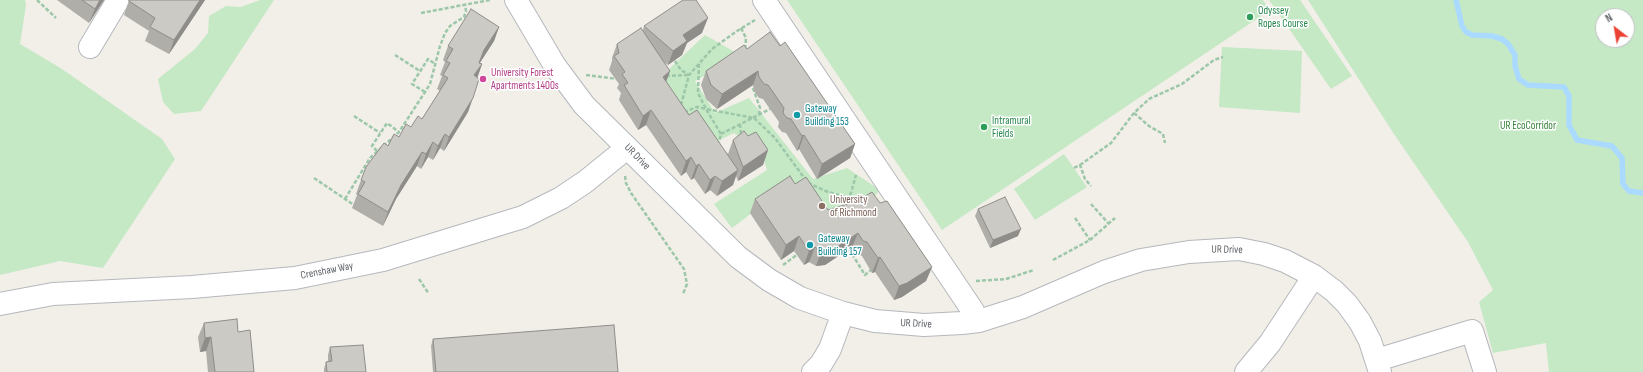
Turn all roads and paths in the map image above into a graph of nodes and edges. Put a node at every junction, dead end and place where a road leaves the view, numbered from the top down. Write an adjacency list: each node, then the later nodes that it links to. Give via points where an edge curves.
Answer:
1 (37, 0): 8 (path)
2 (118, 0): 10 (street)
3 (490, 0): 5 (path)
4 (516, 0): 39 (street, UR Drive, via 567,84)
5 (466, 4): 7 (path); 15 (path, via 464,17 450,26 446,32)
6 (761, 9): 9 (path); 40 (street)
7 (421, 13)
8 (56, 18)
9 (741, 28): 13 (path, via 746,38); 16 (path, via 712,49)
10 (90, 47)
11 (395, 55): 17 (path)
12 (1223, 57): 28 (path, via 1214,60 1182,84 1149,99)
13 (744, 58)
14 (675, 61): 18 (path, via 681,70)
15 (435, 64): 17 (path, via 428,59); 23 (path, via 430,84)
16 (699, 64): 18 (path); 25 (path, via 698,93)
17 (420, 71): 23 (path, via 412,84)
18 (689, 75): 19 (path); 26 (path)
19 (663, 76)
20 (582, 77): 21 (path, via 586,75)
21 (622, 80)
22 (754, 88): 29 (path)
23 (425, 92): 33 (path)
24 (774, 107): 29 (path)
25 (706, 109): 27 (path, via 690,108); 31 (path); 35 (path)
26 (679, 111)
27 (682, 113)
28 (1134, 113): 38 (path, via 1163,134); 42 (path, via 1111,143)
29 (760, 115): 31 (path)
30 (354, 116): 34 (path)
31 (754, 118): 32 (path); 48 (path, via 775,138 808,183)
32 (740, 124): 35 (path); 36 (path)
33 (399, 132): 34 (path, via 387,123); 41 (path)
34 (380, 133): 41 (path, via 372,146)
35 (721, 134): 37 (path)
36 (742, 138)
37 (719, 142)
38 (1164, 143)
39 (627, 148): 68 (street, Crenshaw Way, via 585,182 529,214 383,260 295,278 192,287 53,294); 70 (street, UR Drive, via 726,246 752,268 800,298)
40 (864, 150): 47 (street); 48 (path)
41 (377, 151): 49 (path)
42 (1080, 165): 43 (path); 46 (path, via 1085,179)
43 (1074, 168)
44 (625, 177): 67 (path, via 631,193 645,215 684,269 687,284)
45 (314, 178): 49 (path)
46 (1091, 186)
47 (893, 191): 48 (path, via 875,198); 65 (street)
48 (849, 198): 52 (path)
49 (345, 199): 51 (path)
50 (1091, 204): 55 (path)
51 (354, 205)
52 (847, 211)
53 (1075, 218): 56 (path)
54 (1115, 218): 55 (path)
55 (1109, 224): 56 (path)
56 (1090, 240): 59 (path)
57 (849, 249): 61 (path, via 865,274)
58 (802, 252): 60 (path)
59 (1053, 260)
60 (780, 267)
61 (875, 268)
62 (1034, 270): 65 (path, via 1006,280 974,282)
63 (1314, 276): 70 (street, UR Drive, via 1286,261 1264,254 1239,249 1212,249 1164,255 1124,264 1023,307 979,321 942,326 918,325 875,321); 71 (street, UR Drive, via 1347,304 1363,328); 73 (street, via 1270,343)
64 (418, 279): 66 (path)
65 (959, 289): 69 (street)
66 (429, 294)
67 (683, 294)
68 (0, 304)
69 (973, 311)
70 (843, 313): 72 (street, via 830,349)
71 (1378, 366): 74 (street, via 1472,331)
72 (813, 372)
73 (1246, 372)
74 (1485, 372)

